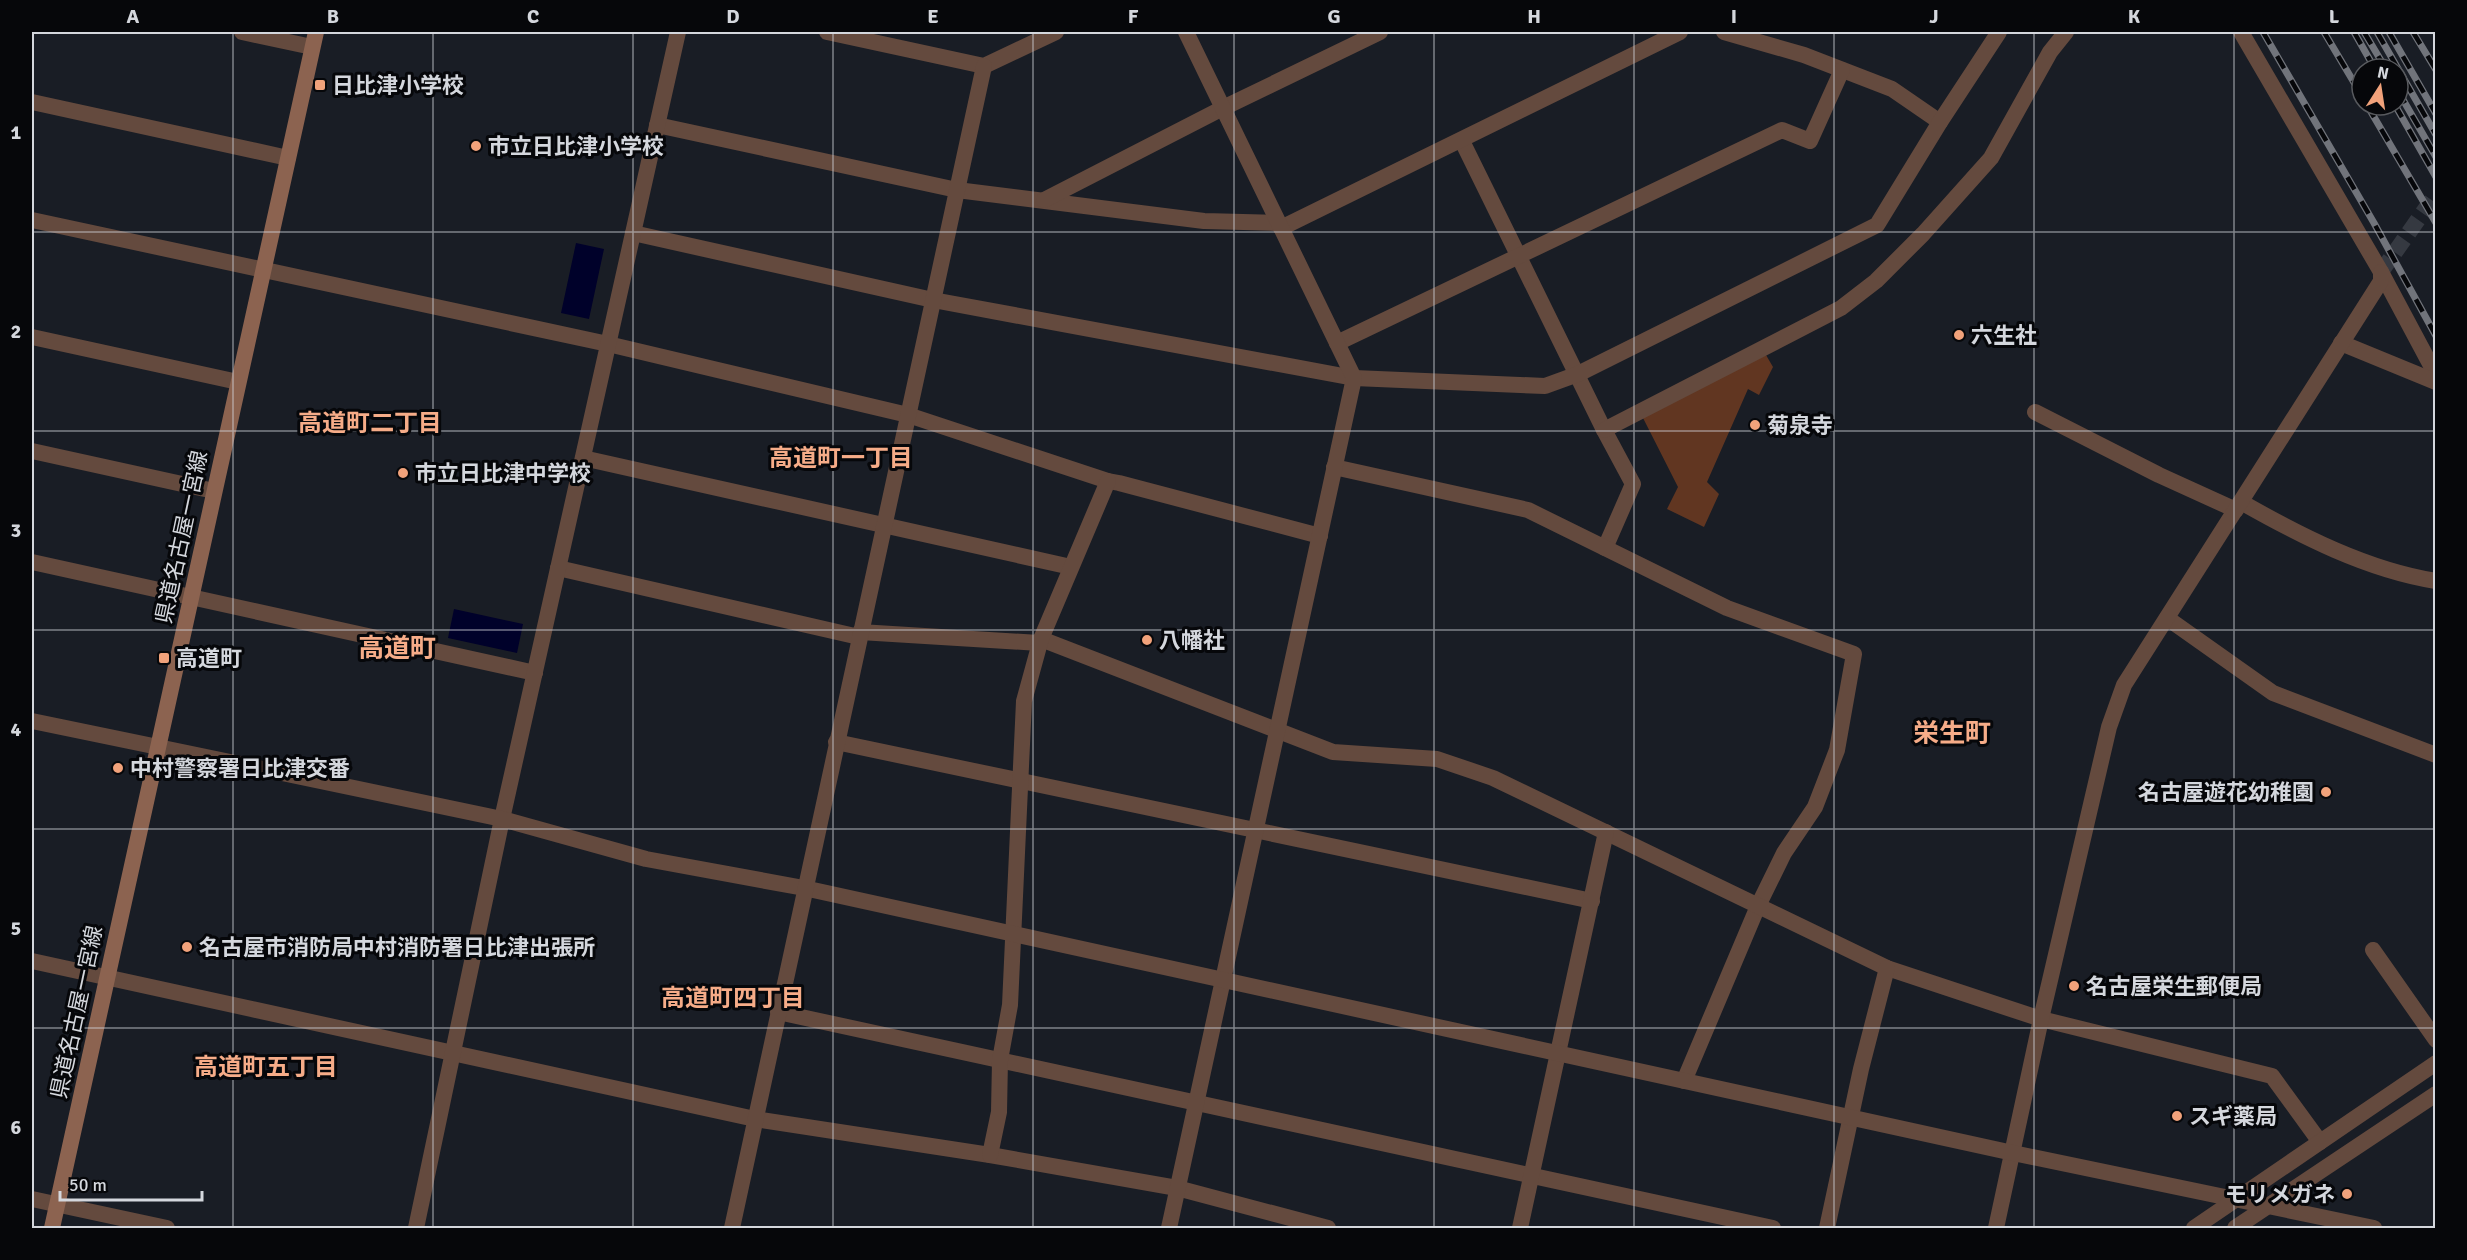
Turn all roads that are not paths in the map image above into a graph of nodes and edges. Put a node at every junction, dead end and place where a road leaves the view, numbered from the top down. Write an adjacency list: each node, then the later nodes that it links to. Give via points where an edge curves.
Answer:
1 (242, 32): 12 (street)
2 (678, 32): 18 (street)
3 (826, 32): 13 (street)
4 (1056, 32): 13 (street)
5 (1186, 32): 16 (street)
6 (1380, 32): 16 (street)
7 (1680, 32): 19 (street)
8 (1724, 32): 14 (street)
9 (1999, 32): 17 (street)
10 (2066, 32): 41 (street, via 2050,52 1991,158 1876,281 1841,308)
11 (2241, 32): 28 (street)
12 (314, 39): 20 (main road, 県道名古屋一宮線)
13 (984, 66): 21 (street)
14 (1842, 70): 17 (street, via 1892,89); 26 (street, via 1810,141 1782,130)
15 (32, 102): 20 (street)
16 (1223, 108): 22 (street); 24 (street)
17 (1940, 122): 34 (street, via 1877,225)
18 (657, 126): 21 (street); 25 (street)
19 (1462, 141): 24 (street); 26 (street)
20 (288, 158): 27 (main road, 県道名古屋一宮線)
21 (957, 190): 22 (street); 29 (street)
22 (1044, 200): 24 (street, via 1203,221)
23 (32, 220): 27 (street)
24 (1280, 225): 31 (street)
25 (633, 233): 29 (street); 32 (street)
26 (1519, 256): 31 (street); 34 (street)
27 (263, 270): 32 (street); 37 (main road, 県道名古屋一宮線)
28 (2381, 272): 33 (street, via 2381,281); 35 (street)
29 (933, 300): 36 (street); 40 (street)
30 (32, 337): 37 (street)
31 (1337, 343): 36 (street)
32 (608, 344): 40 (street); 43 (street)
33 (2341, 344): 38 (street); 47 (street)
34 (1578, 374): 36 (street, via 1545,386); 41 (street)
35 (2436, 375)
36 (1354, 378): 44 (street)
37 (238, 382): 46 (main road, 県道名古屋一宮線)
38 (2436, 382)
39 (2035, 412): 47 (street, via 2159,475)
40 (908, 415): 45 (street); 48 (street)
41 (1604, 430): 50 (street, via 1634,484)
42 (32, 451): 46 (street)
43 (583, 458): 48 (street); 53 (street)
44 (1334, 467): 49 (street); 50 (street, via 1528,510)
45 (1108, 481): 49 (street); 52 (street)
46 (214, 491): 55 (main road, 県道名古屋一宮線)
47 (2238, 506): 54 (street, via 2375,567); 56 (street)
48 (883, 525): 52 (street); 57 (street)
49 (1320, 536): 61 (street)
50 (1605, 548): 71 (street, via 1727,608 1854,654 1837,750 1815,807 1784,853)
51 (32, 562): 55 (street)
52 (1071, 567): 58 (street)
53 (558, 568): 57 (street); 59 (street)
54 (2436, 581)
55 (190, 598): 59 (street); 63 (main road, 県道名古屋一宮線)
56 (2168, 618): 64 (street, via 2273,693); 79 (street, via 2124,685 2109,727)
57 (860, 634): 58 (street); 62 (street)
58 (1040, 641): 61 (street); 65 (street, via 1024,701)
59 (535, 673): 66 (street)
60 (32, 721): 63 (street)
61 (1277, 730): 67 (street); 68 (street, via 1333,752 1437,759 1493,778)
62 (836, 742): 65 (street); 69 (street)
63 (158, 747): 66 (street); 76 (main road, 県道名古屋一宮線)
64 (2436, 755)
65 (1021, 780): 67 (street); 72 (street)
66 (502, 819): 69 (street, via 646,859); 81 (street)
67 (1256, 829): 70 (street); 77 (street)
68 (1606, 832): 70 (street); 71 (street)
69 (804, 888): 72 (street); 78 (street)
70 (1592, 901): 82 (street)
71 (1758, 906): 75 (street); 85 (street)
72 (1014, 934): 77 (street); 83 (street, via 1010,1005)
73 (2373, 950): 80 (street)
74 (32, 961): 76 (street)
75 (1887, 968): 79 (street); 88 (street)
76 (107, 977): 81 (street); 97 (main road, 県道名古屋一宮線)
77 (1222, 979): 82 (street); 87 (street)
78 (778, 1012): 83 (street); 89 (street)
79 (2041, 1019): 90 (street, via 2272,1076); 91 (street)
80 (2436, 1040)
81 (453, 1053): 89 (street); 101 (street)
82 (1558, 1054): 85 (street); 93 (street)
83 (1000, 1060): 87 (street); 92 (street, via 999,1112)
84 (2436, 1064): 90 (street)
85 (1684, 1081): 88 (street)
86 (2436, 1094): 98 (street)
87 (1196, 1102): 93 (street); 94 (street)
88 (1850, 1118): 91 (street); 107 (street)
89 (755, 1119): 92 (street); 102 (street)
90 (2320, 1142): 96 (street)
91 (2013, 1153): 96 (street); 108 (street)
92 (990, 1155): 94 (street)
93 (1532, 1175): 105 (street); 106 (street)
94 (1177, 1188): 103 (street); 104 (street)
95 (32, 1199): 97 (street)
96 (2233, 1201): 98 (street); 109 (street)
97 (57, 1204): 99 (main road, 県道名古屋一宮線); 100 (street)
98 (2270, 1206): 110 (street); 111 (street)
99 (52, 1228)
100 (167, 1228)
101 (416, 1228)
102 (732, 1228)
103 (1169, 1228)
104 (1328, 1228)
105 (1520, 1228)
106 (1773, 1228)
107 (1827, 1228)
108 (1996, 1228)
109 (2193, 1228)
110 (2235, 1228)
111 (2374, 1228)

